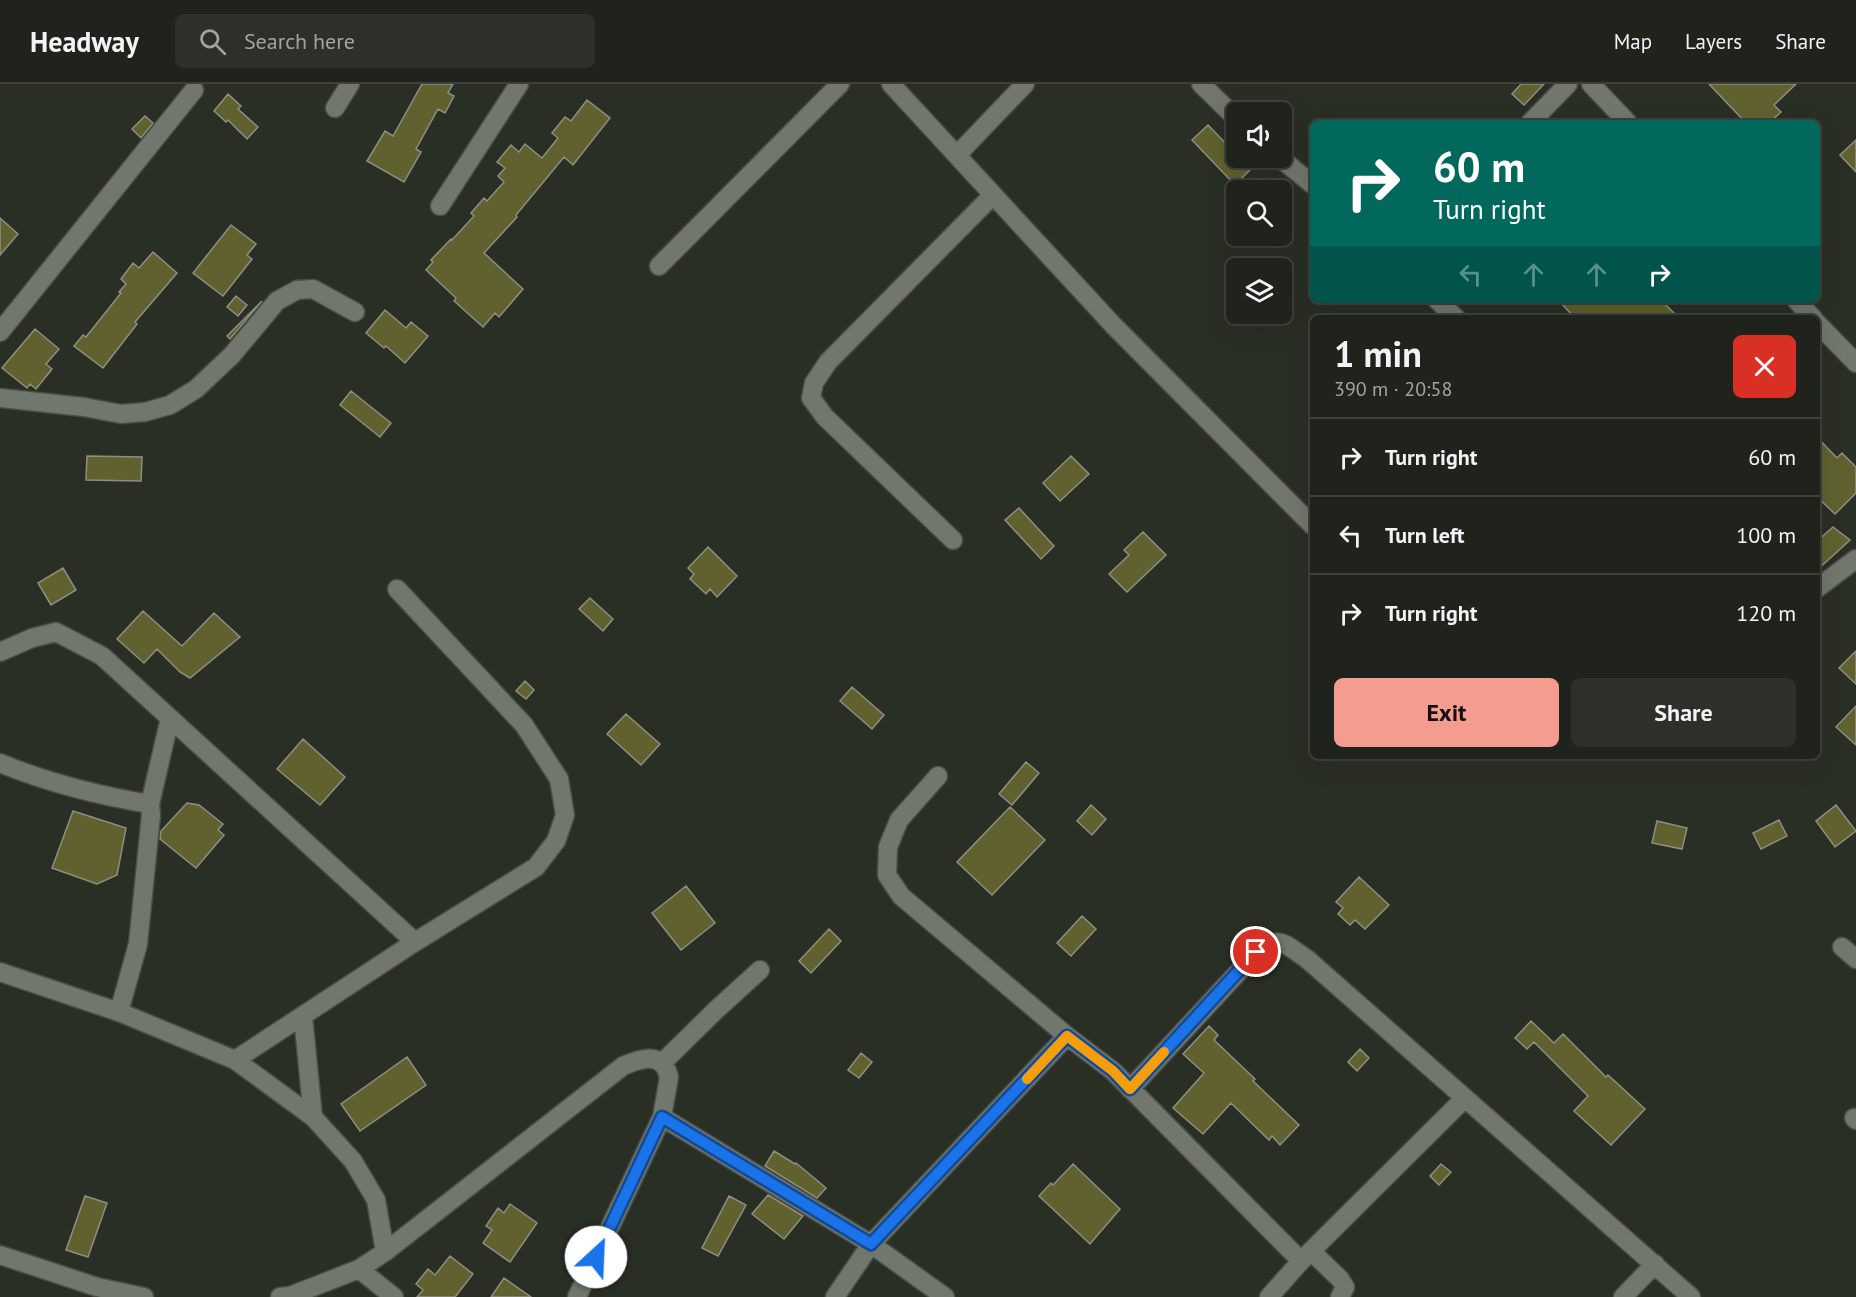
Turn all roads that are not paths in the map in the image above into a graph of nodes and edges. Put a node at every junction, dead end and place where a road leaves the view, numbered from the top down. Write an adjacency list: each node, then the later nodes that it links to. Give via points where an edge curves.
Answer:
1 (350, 84): 10 (street)
2 (519, 84): 18 (street)
3 (840, 84): 19 (street)
4 (891, 84): 14 (street)
5 (1025, 84): 14 (street)
6 (1201, 84): 11 (street)
7 (1568, 84): 12 (street)
8 (1591, 84): 13 (street)
9 (194, 90): 26 (street)
10 (335, 108)
11 (1226, 108)
12 (1533, 120)
13 (1625, 120)
14 (957, 155): 17 (street)
15 (1292, 168): 16 (street)
16 (1310, 182)
17 (993, 195): 29 (street, via 1113,325); 30 (street, via 828,362 814,383 811,398 825,417)
18 (440, 206)
19 (659, 266)
20 (1440, 303): 23 (street)
21 (1799, 303): 24 (street)
22 (355, 312): 28 (street, via 313,289 297,290 277,301 232,355 196,389 170,405 145,412 121,414)
23 (1453, 315)
24 (1810, 315)
25 (1820, 326): 27 (street)
26 (0, 332)
27 (1856, 363)
28 (0, 398)
29 (1310, 523)
30 (953, 540)
31 (1856, 559): 32 (street)
32 (1820, 586)
33 (397, 589): 39 (street, via 524,725 559,779 565,815 556,841 536,867)
34 (0, 652): 35 (street, via 56,632 102,656)
35 (170, 718): 38 (street); 39 (street)
36 (0, 763): 38 (street, via 72,786)
37 (938, 776): 44 (street, via 899,820 888,847 887,875 901,896)
38 (150, 804): 42 (street, via 138,944)
39 (416, 942): 43 (street)
40 (760, 970): 46 (street)
41 (0, 972): 42 (street)
42 (119, 1012): 45 (street)
43 (303, 1016): 45 (street); 49 (street)
44 (1067, 1036): 47 (street); 51 (street)
45 (235, 1060): 49 (street)
46 (662, 1063): 50 (street, via 669,1077); 52 (street, via 648,1058 623,1066)
47 (1130, 1089): 48 (street, via 1256,952 1270,942 1280,942 1307,959); 54 (street)
48 (1465, 1098): 54 (street); 55 (street)
49 (313, 1117): 52 (street, via 353,1161 376,1200)
50 (662, 1117): 51 (street); 60 (street)
51 (871, 1244): 61 (street); 62 (street)
52 (385, 1252): 56 (street)
53 (0, 1255): 57 (street, via 97,1287)
54 (1306, 1256): 63 (street); 64 (street, via 1340,1279 1345,1287)
55 (1655, 1264): 65 (street); 66 (street)
56 (359, 1269): 58 (street); 59 (street)
57 (144, 1297)
58 (280, 1297)
59 (394, 1297)
60 (577, 1297)
61 (835, 1297)
62 (945, 1297)
63 (1269, 1297)
64 (1340, 1297)
65 (1623, 1297)
66 (1691, 1297)

